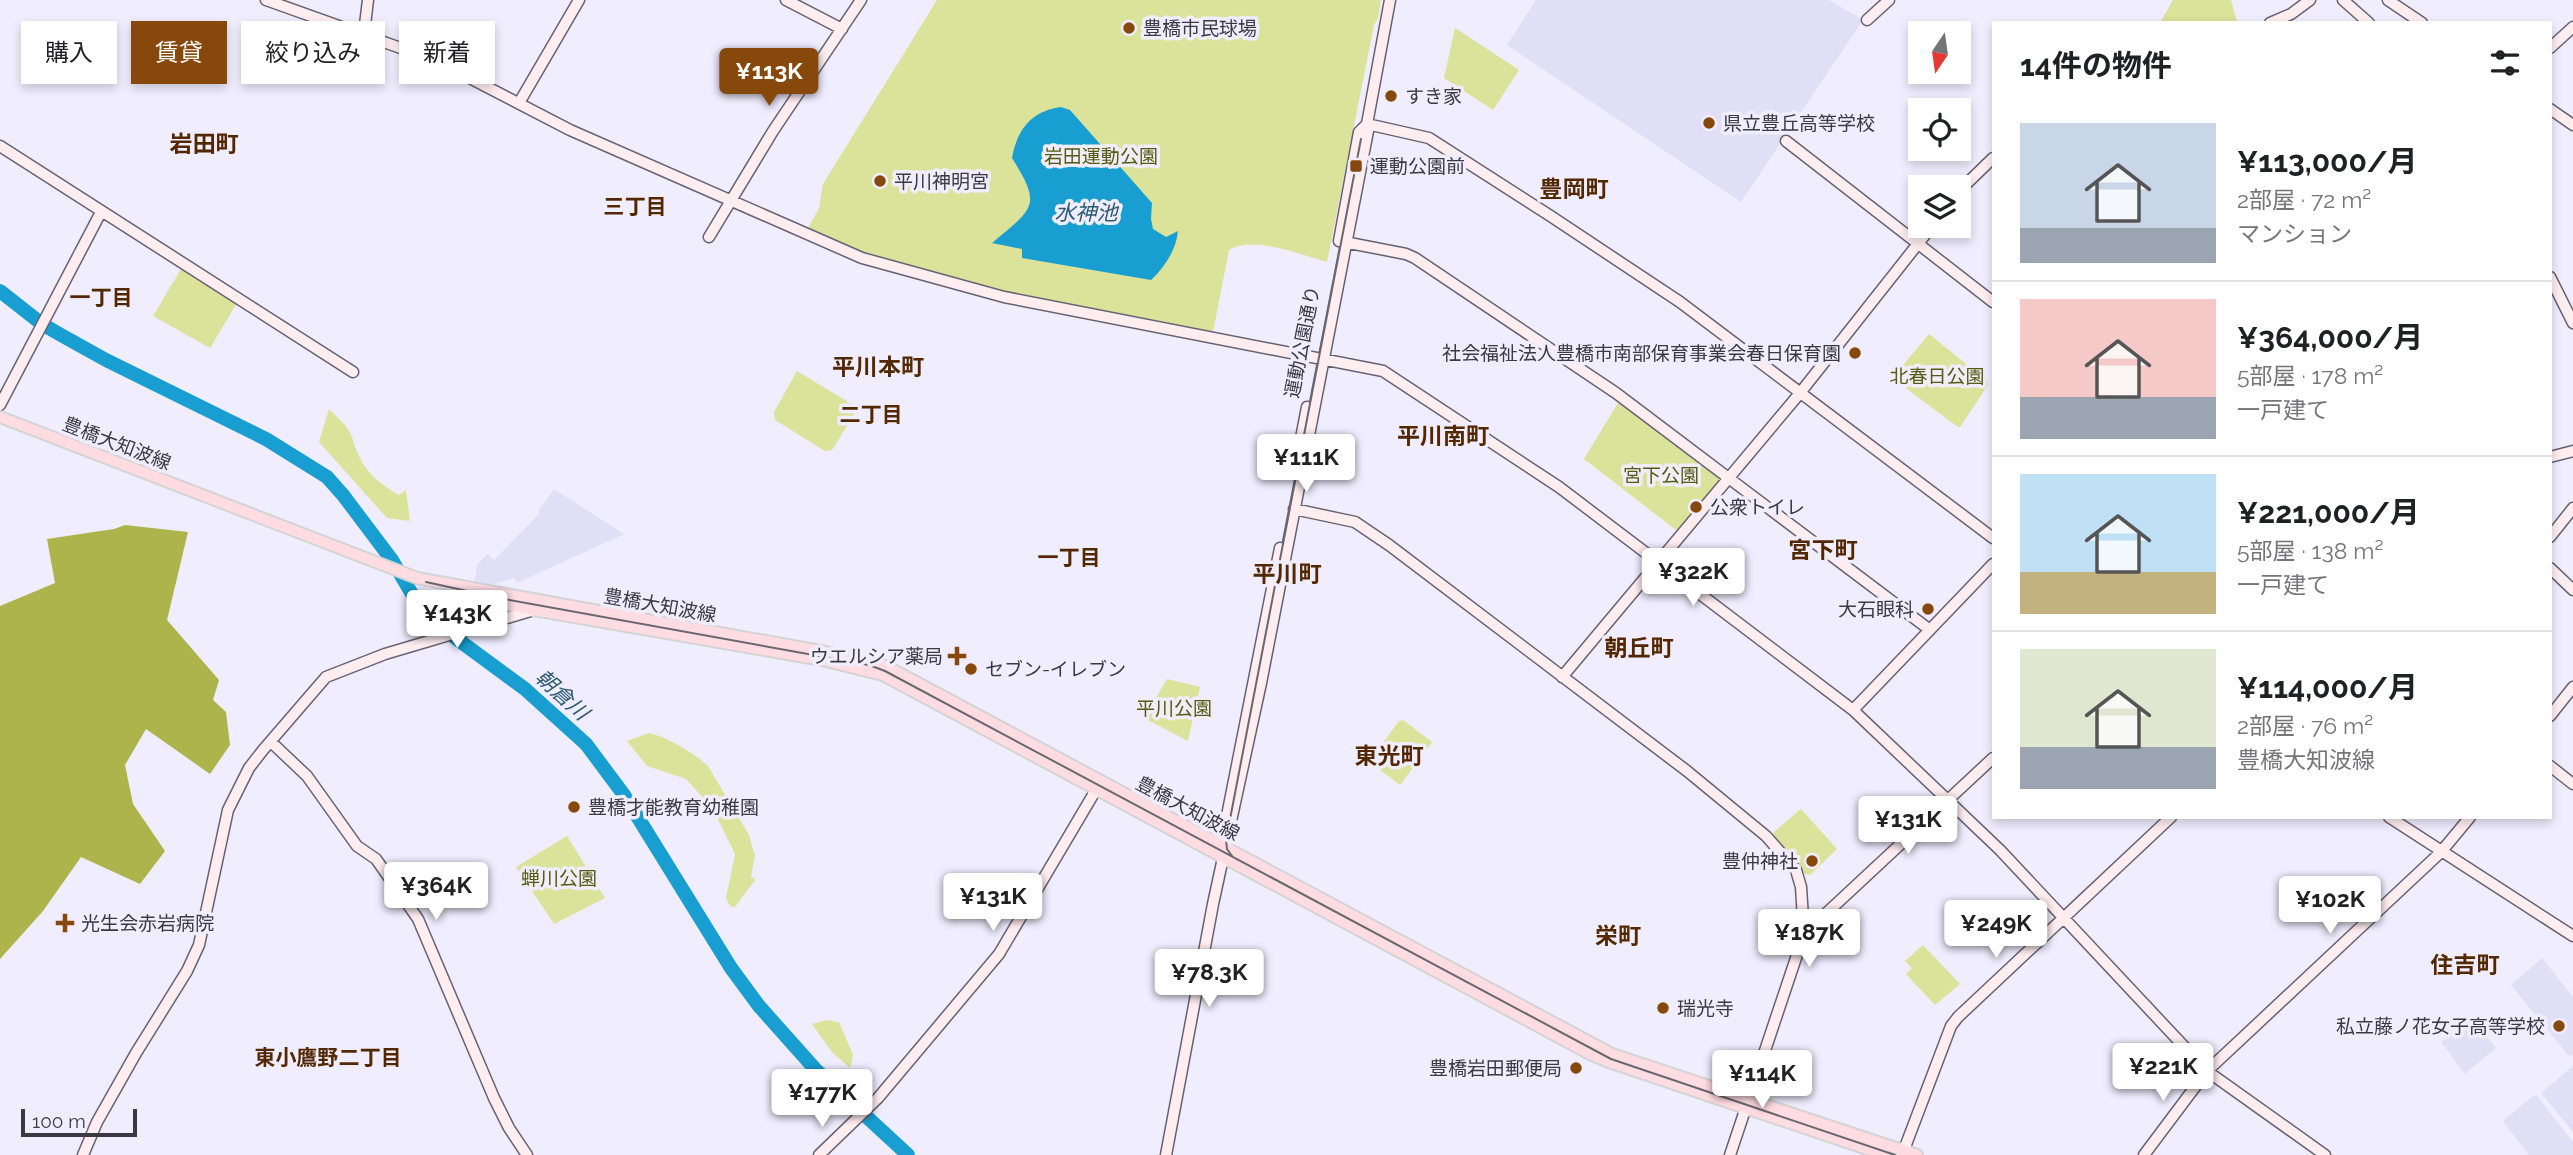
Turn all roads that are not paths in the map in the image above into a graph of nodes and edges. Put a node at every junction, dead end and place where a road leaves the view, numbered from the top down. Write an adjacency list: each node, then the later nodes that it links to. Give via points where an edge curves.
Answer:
1 (266, 0): 12 (street)
2 (368, 0): 13 (street)
3 (579, 0): 21 (street)
4 (786, 0): 18 (street)
5 (861, 0): 18 (street)
6 (1390, 0): 23 (street, 運動公園通り)
7 (1889, 0): 11 (street)
8 (2310, 0): 14 (street)
9 (2343, 0): 15 (street)
10 (2388, 0): 16 (street)
11 (1867, 20)
12 (328, 21)
13 (365, 21)
14 (2275, 21)
15 (2367, 21)
16 (2419, 21)
17 (2573, 27): 20 (street)
18 (842, 29): 29 (street)
19 (385, 41): 21 (street, via 437,61)
20 (2552, 46)
21 (519, 103): 29 (street)
22 (2552, 110): 24 (street)
23 (1367, 124): 33 (street, 運動公園通り); 40 (street, via 1429,138 1680,302)
24 (2573, 125)
25 (1786, 141): 34 (street)
26 (0, 146): 30 (street)
27 (1992, 159): 28 (street)
28 (1971, 179)
29 (730, 201): 31 (street); 38 (street, via 862,258 927,277 1004,297)
30 (101, 212): 39 (street); 41 (street)
31 (709, 237)
32 (1923, 238): 34 (street)
33 (1343, 242): 38 (street, 運動公園通り); 45 (street, via 1415,258 1616,393)
34 (1918, 244): 36 (street); 40 (street)
35 (2552, 281): 37 (street)
36 (1992, 301)
37 (2573, 323)
38 (1320, 358): 47 (street, 運動公園通り); 50 (street, via 1383,371 1559,487); 70 (street, 運動公園通り)
39 (353, 372)
40 (1800, 393): 45 (street); 49 (street)
41 (0, 405)
42 (0, 417): 53 (main road, 豊橋大知波線)
43 (2573, 451): 44 (street)
44 (2552, 456)
45 (1729, 478): 50 (street); 56 (street)
46 (2573, 508): 48 (street)
47 (1294, 509): 57 (street, via 1355,522); 70 (street, 運動公園通り)
48 (2552, 534)
49 (1992, 537)
50 (1659, 562): 57 (street); 59 (street)
51 (1992, 565): 56 (street)
52 (2552, 570): 54 (street)
53 (417, 578): 55 (main road, 豊橋大知波線, via 430,587); 65 (main road, 豊橋大知波線, via 870,661 913,680)
54 (2573, 590)
55 (534, 610): 61 (street, via 385,654 327,677); 65 (main road, 豊橋大知波線, via 867,670)
56 (1930, 631): 59 (street)
57 (1562, 677): 73 (street, via 1766,836 1796,870)
58 (2573, 687): 60 (street)
59 (1853, 710): 66 (street)
60 (2552, 713)
61 (271, 742): 78 (street, via 249,768 228,810 202,934 187,971 129,1064); 79 (street, via 307,776 357,846 376,859 418,919 483,1075)
62 (1992, 759): 66 (street)
63 (2552, 768): 64 (street)
64 (2573, 784)
65 (1099, 785): 70 (main road, 豊橋大知波線); 80 (street, via 999,954 875,1101)
66 (1948, 798): 72 (street); 73 (street)
67 (2169, 819): 72 (street)
68 (2392, 819): 71 (street)
69 (2468, 819): 71 (street)
70 (1223, 850): 76 (main road, 豊橋大知波線, via 1592,1055); 81 (street, 運動公園通り)
71 (2441, 852): 74 (street); 75 (street)
72 (2062, 919): 75 (street); 77 (street, via 1951,1026)
73 (1804, 934): 76 (street)
74 (2573, 936)
75 (2207, 1071): 85 (street); 86 (street)
76 (1748, 1103): 77 (main road, 豊橋大知波線); 82 (street); 83 (main road, 豊橋大知波線)
77 (1903, 1153): 84 (main road, 豊橋大知波線)
78 (83, 1155)
79 (527, 1155)
80 (819, 1155)
81 (1166, 1155)
82 (1730, 1155)
83 (1885, 1155)
84 (1917, 1155)
85 (2144, 1155)
86 (2325, 1155)

